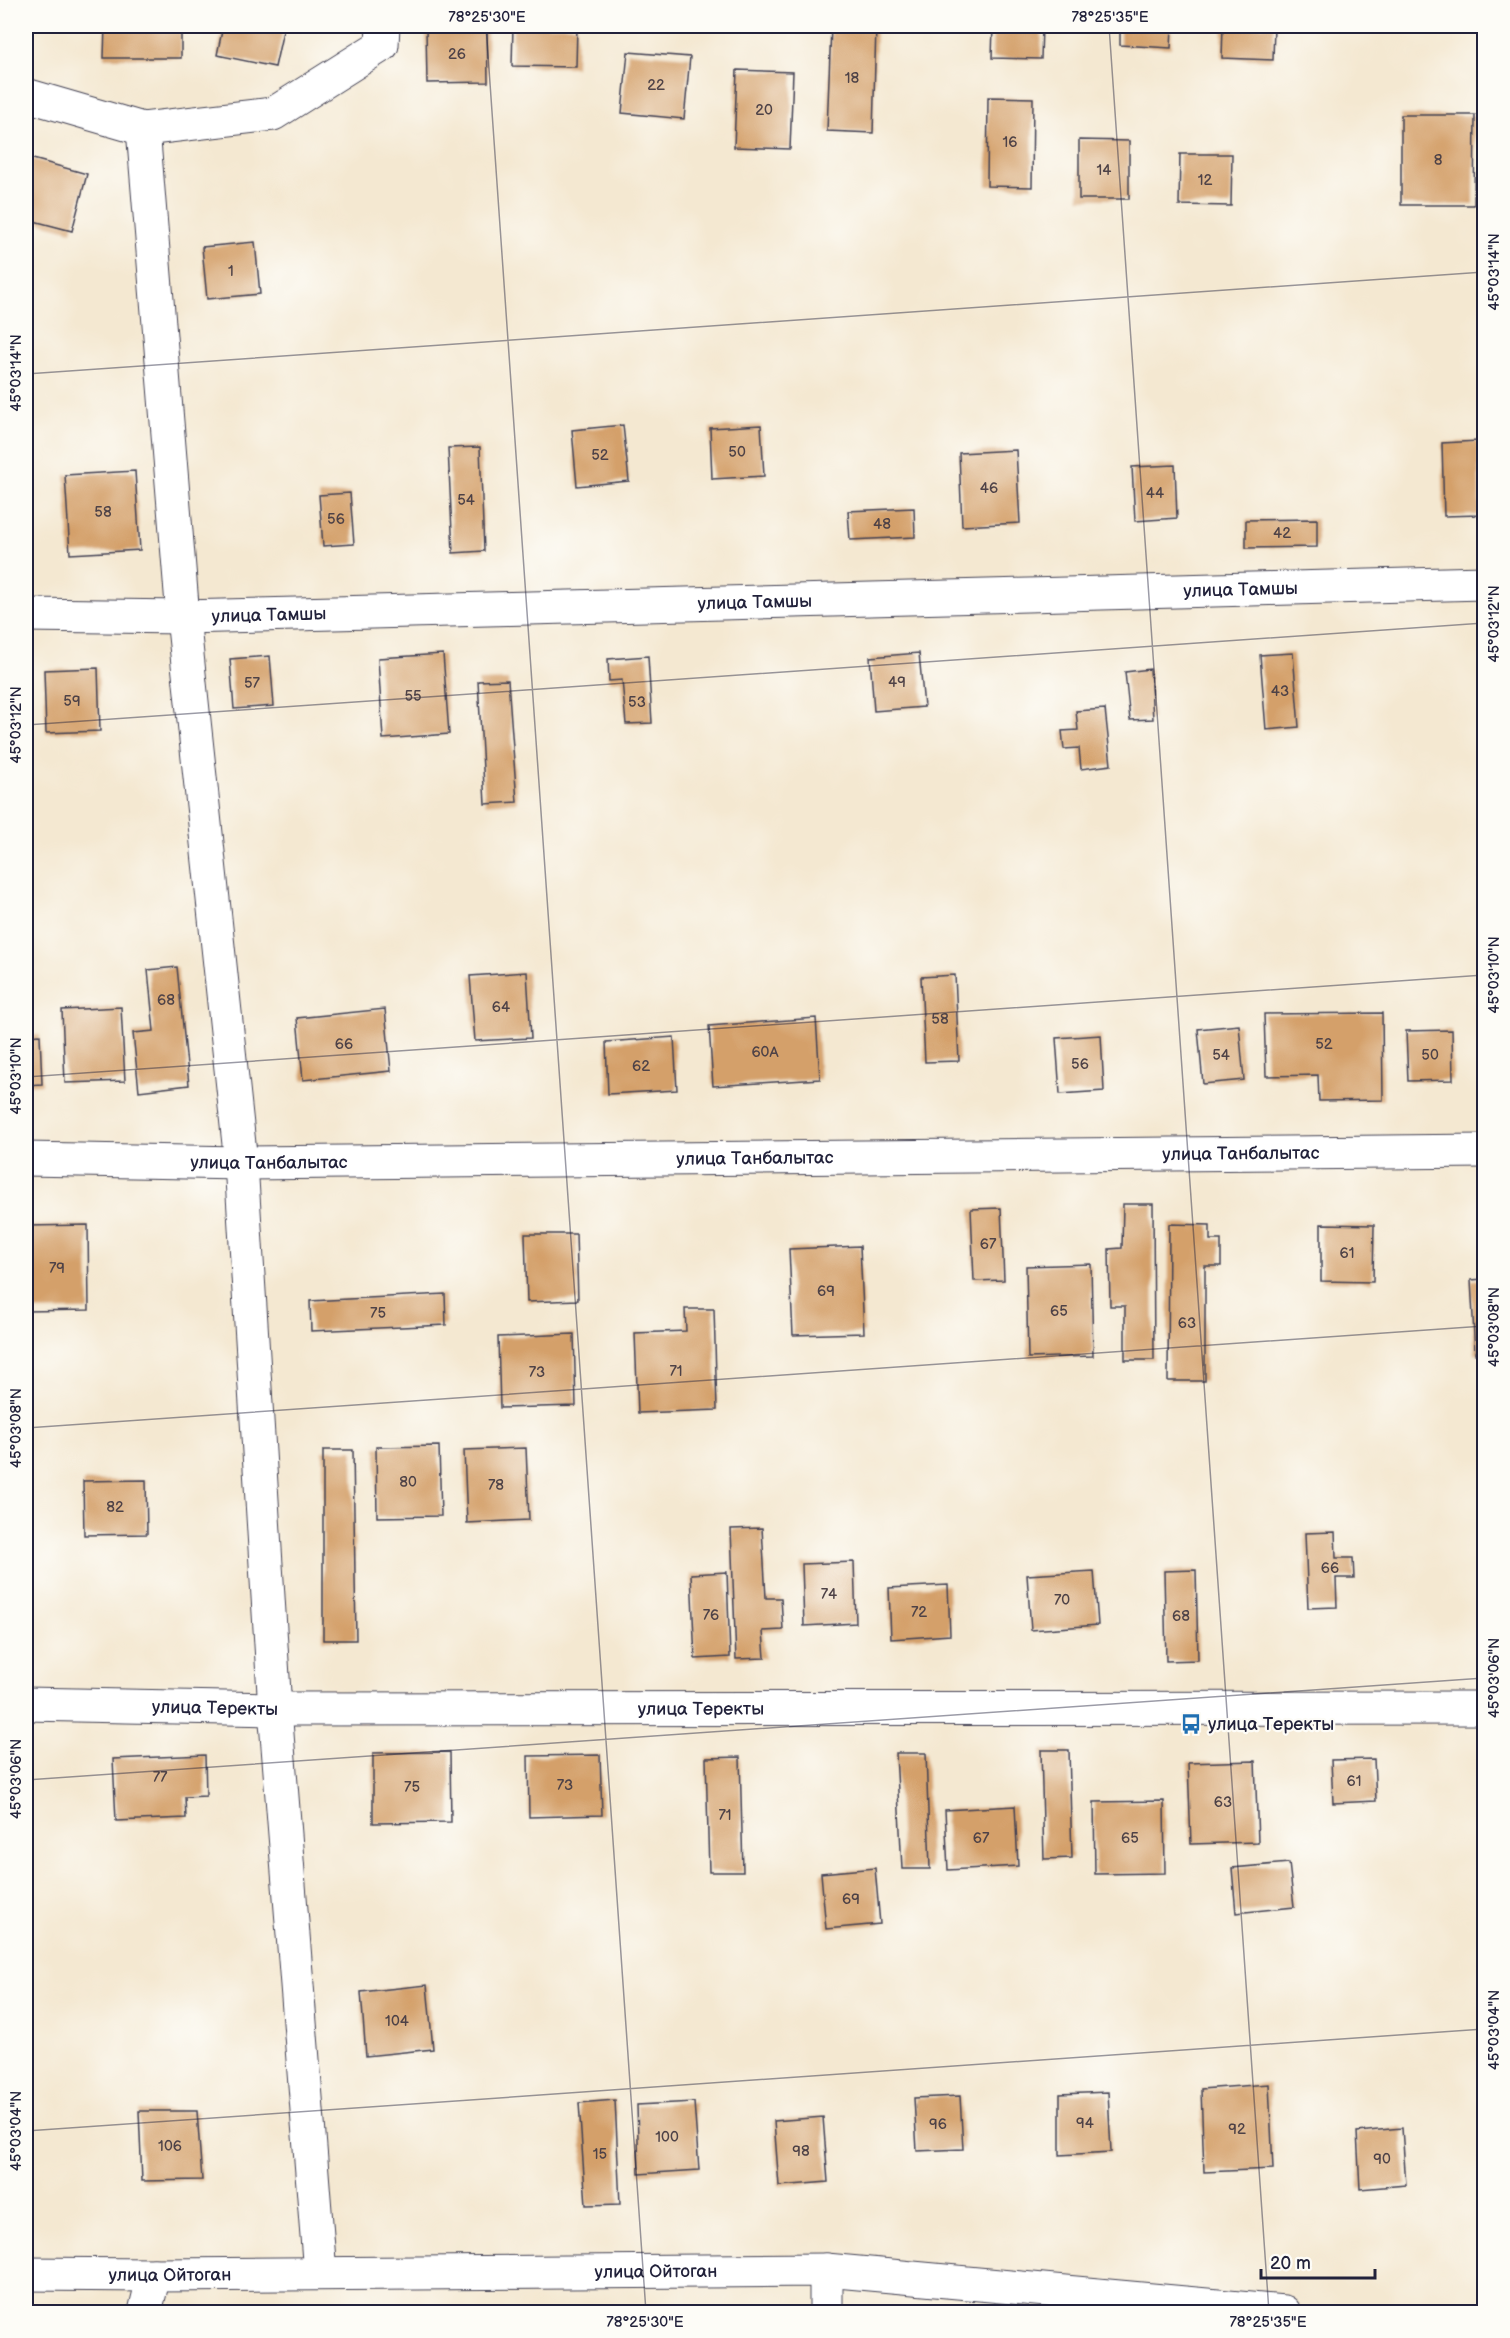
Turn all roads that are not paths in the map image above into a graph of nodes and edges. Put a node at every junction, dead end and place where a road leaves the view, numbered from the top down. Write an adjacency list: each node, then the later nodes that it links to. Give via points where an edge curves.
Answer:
1 (383, 26): 3 (street, via 382,45 273,114)
2 (26, 95): 3 (street)
3 (143, 129): 6 (street)
4 (1485, 583): 6 (street, улица Тамшы)
5 (26, 615): 6 (street, улица Тамшы)
6 (183, 617): 9 (street)
7 (1485, 1151): 9 (street, улица Танбалытас)
8 (26, 1160): 9 (street, улица Танбалытас)
9 (241, 1163): 12 (street)
10 (26, 1704): 12 (street, улица Теректы)
11 (1485, 1708): 12 (street, улица Теректы)
12 (275, 1709): 14 (street)
13 (826, 2270): 14 (street, улица Ойтоган); 18 (street); 19 (street, улица Ойтоган)
14 (320, 2273): 16 (street, улица Ойтоган)
15 (26, 2274): 16 (street, улица Ойтоган)
16 (154, 2276): 17 (street)
17 (145, 2313)
18 (826, 2313)
19 (1284, 2313)

